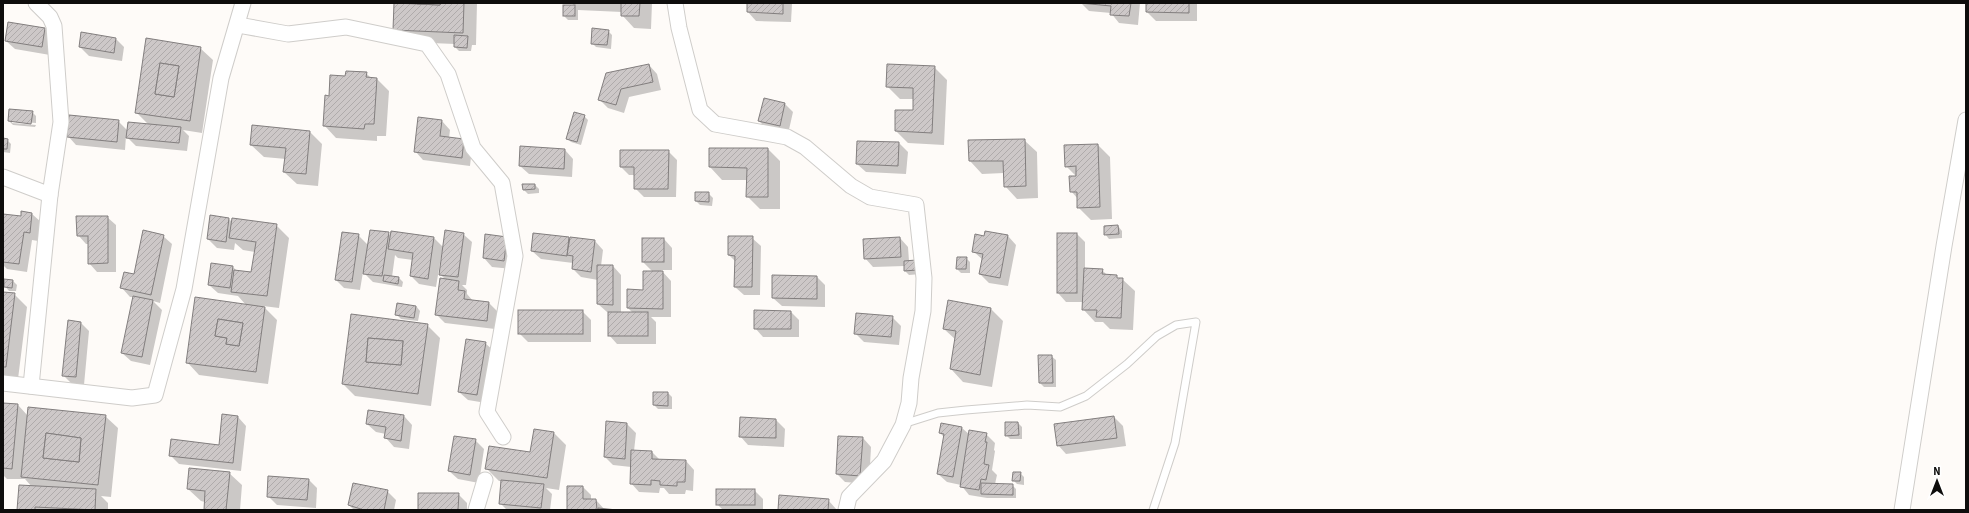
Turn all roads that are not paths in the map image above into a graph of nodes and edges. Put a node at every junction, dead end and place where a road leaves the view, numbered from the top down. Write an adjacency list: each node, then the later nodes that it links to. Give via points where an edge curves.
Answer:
1 (36, 3): 7 (street, via 50,17 54,26 59,92 61,122)
2 (243, 3): 4 (street)
3 (675, 3): 10 (street, via 700,110 715,124 786,137 805,147 851,186 870,197 916,204 924,278 923,311 909,403)
4 (238, 25): 9 (street, via 221,78 184,289 155,395 132,398); 11 (street, via 288,34 346,27 427,44 448,74 473,148 502,183 515,256 487,412)
5 (1966, 120): 16 (street, via 1942,253)
6 (3, 177): 7 (street)
7 (50, 195): 9 (street)
8 (3, 383): 9 (street)
9 (32, 386)
10 (903, 425): 14 (street, via 884,461 849,497); 15 (lane, via 938,413 1027,405 1060,407 1086,396 1127,364 1157,336 1176,326 1196,322 1175,443)
11 (503, 437)
12 (485, 480): 13 (street)
13 (476, 510)
14 (846, 510)
15 (1153, 510)
16 (1902, 510)

